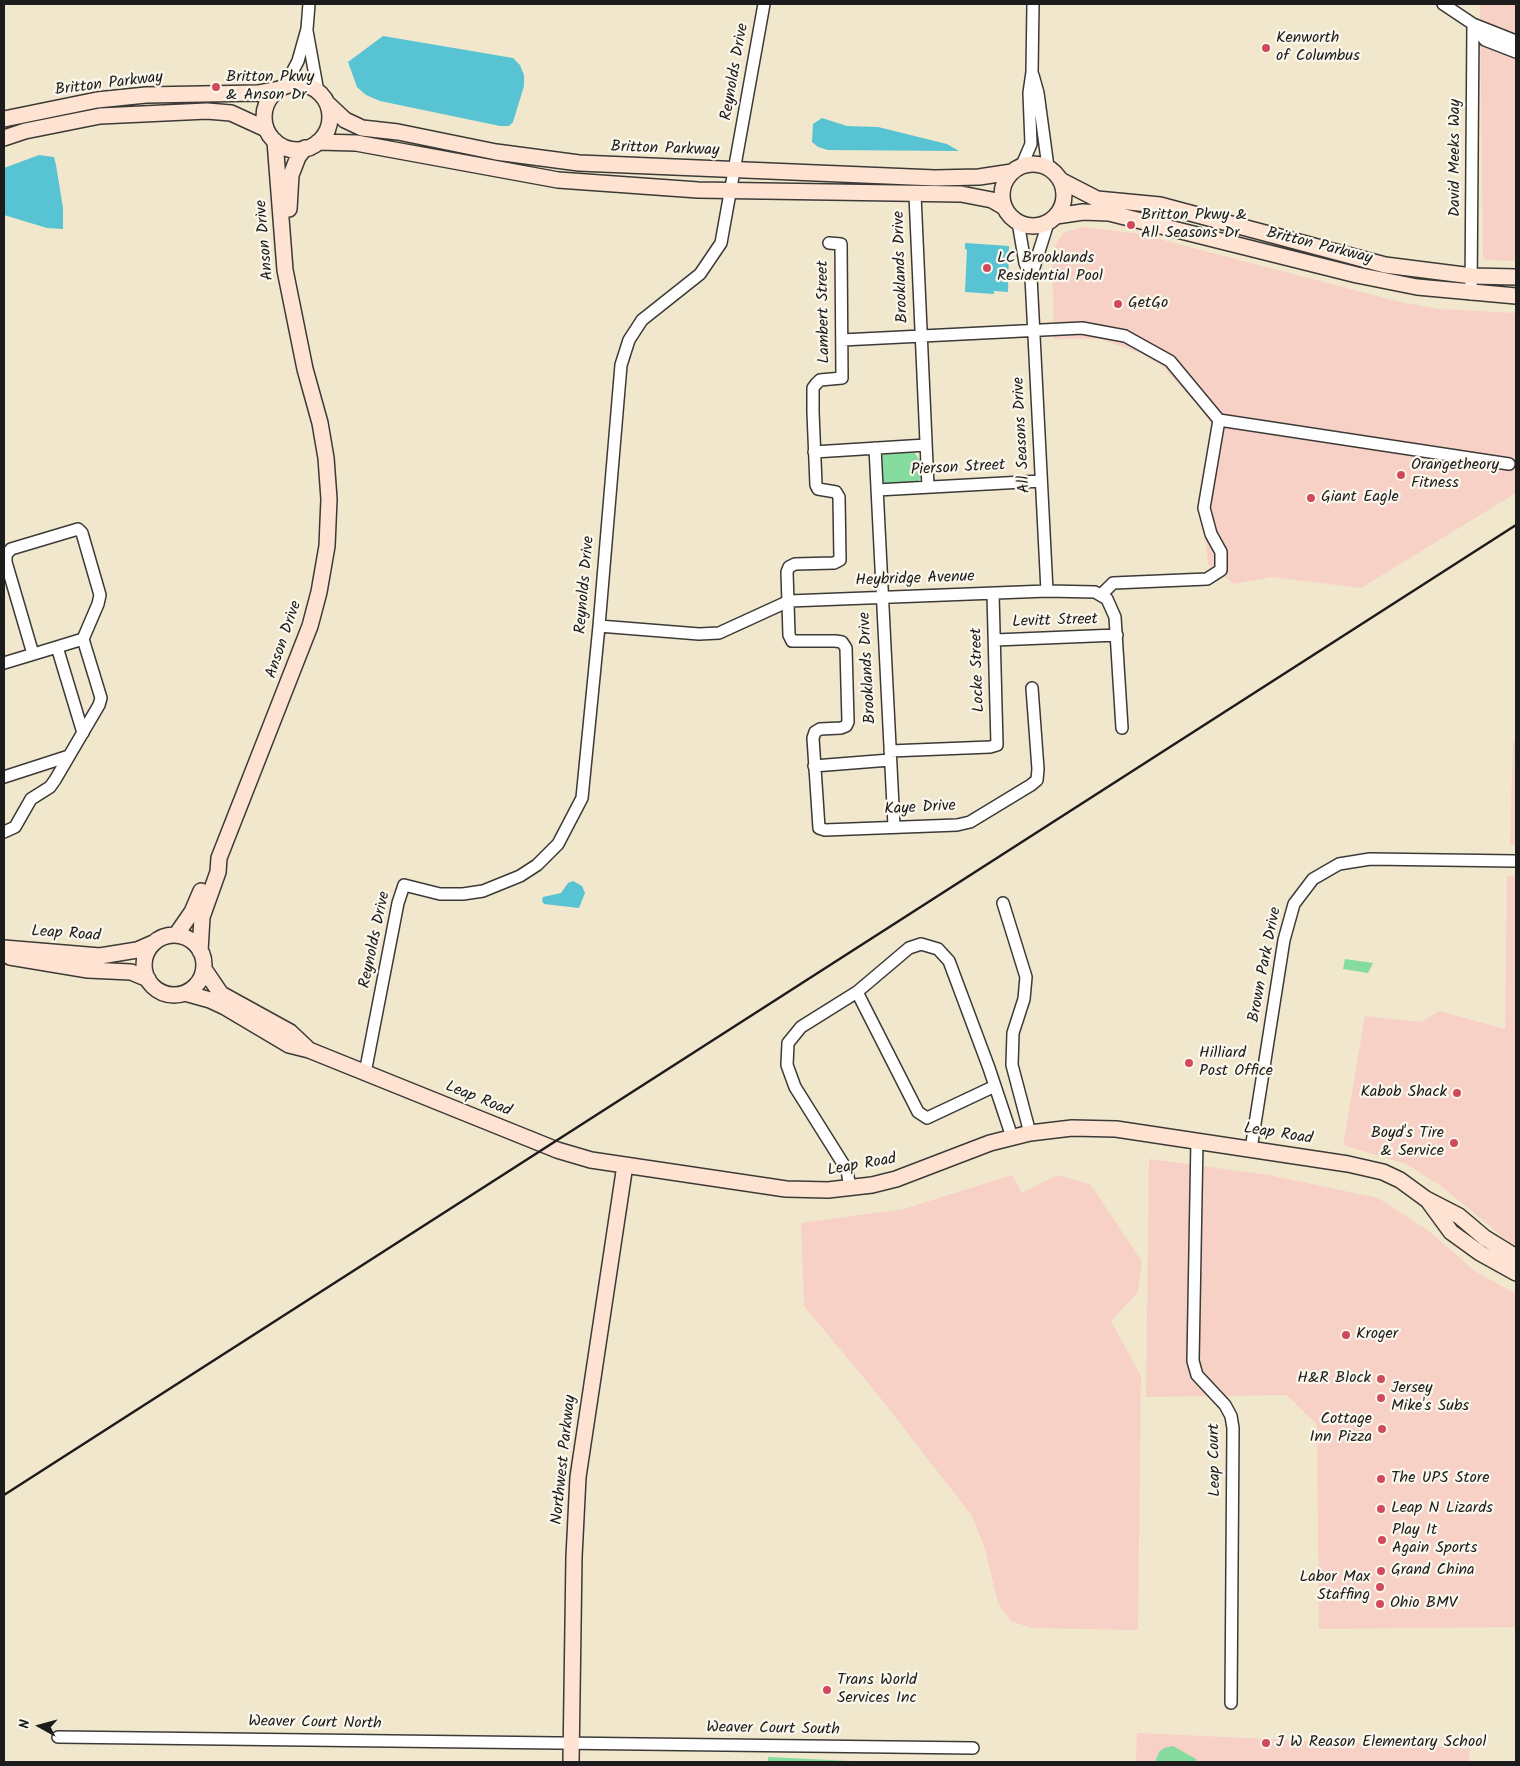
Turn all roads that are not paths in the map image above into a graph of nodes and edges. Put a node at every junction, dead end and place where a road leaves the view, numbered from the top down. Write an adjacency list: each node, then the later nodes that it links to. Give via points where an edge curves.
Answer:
1 (309, 4): 6 (street)
2 (764, 4): 19 (street, Reynolds Drive)
3 (1033, 4): 9 (street)
4 (1443, 4): 5 (street)
5 (1473, 24): 7 (street); 8 (street, via 1485,40); 27 (street, David Meeks Way)
6 (307, 29): 10 (street, via 298,61); 11 (street)
7 (1516, 41)
8 (1516, 52)
9 (1032, 72): 17 (street); 18 (street, via 1029,93 1031,144)
10 (282, 88): 11 (street, via 307,85); 13 (street, Britton Parkway, via 258,93 146,95 97,100); 14 (street, via 271,97 266,107 264,118)
11 (318, 92): 12 (street)
12 (328, 104): 16 (street, via 329,125); 19 (street, Britton Parkway, via 345,120 362,128 496,152 579,164)
13 (4, 119)
14 (271, 134): 15 (street, Britton Parkway, via 231,113 207,111 100,116); 16 (street, via 289,149); 36 (street, Anson Drive, via 285,270 304,369)
15 (4, 138)
16 (312, 145): 21 (street, via 356,143 558,180); 36 (street, Anson Drive, via 298,157 291,175 290,232 314,367)
17 (1048, 167): 18 (street, via 1031,163); 20 (street)
18 (1017, 168): 19 (street, Britton Parkway, via 979,177 935,178); 23 (street, via 1003,184)
19 (735, 170): 21 (street, Reynolds Drive)
20 (1062, 181): 24 (street, via 1064,200); 27 (street, Britton Parkway, via 1097,199 1160,205 1385,264)
21 (730, 191): 22 (street); 49 (street, Reynolds Drive, via 721,243 711,262 687,287 642,320 624,352)
22 (915, 195): 23 (street, via 973,196 992,200); 33 (street, Brooklands Drive)
23 (1004, 207): 25 (street)
24 (1052, 219): 25 (street, via 1028,226); 28 (street, All Seasons Drive); 30 (street, Britton Parkway, via 1083,212 1109,213 1357,275)
25 (1018, 222): 28 (street, All Seasons Drive)
26 (829, 243): 34 (street, Lambert Street, via 841,244)
27 (1472, 276): 29 (street, Britton Parkway); 30 (street, David Meeks Way)
28 (1031, 277): 32 (street, All Seasons Drive)
29 (1516, 277)
30 (1471, 294): 31 (street, Britton Parkway)
31 (1516, 296)
32 (1034, 332): 33 (street); 35 (street, via 1082,328 1126,336 1170,361); 41 (street, All Seasons Drive)
33 (921, 337): 34 (street); 37 (street, Brooklands Drive)
34 (842, 340): 39 (street, Lambert Street, via 842,378 820,380 813,388)
35 (1219, 420): 40 (street); 46 (street, via 1204,508 1211,534 1221,552 1221,570 1207,579 1113,583)
36 (320, 423): 66 (street, Anson Drive, via 329,499 327,546 319,592 295,667)
37 (926, 445): 38 (street, Pierson Street); 42 (street, Brooklands Drive)
38 (874, 448): 39 (street, Pierson Street); 43 (street, Brooklands Drive)
39 (814, 452): 48 (street, Lambert Street, via 818,490 836,492 839,497 840,560 790,566 787,572)
40 (1509, 464)
41 (1041, 481): 42 (street, Pierson Street); 44 (street, All Seasons Drive)
42 (928, 487): 43 (street, Pierson Street)
43 (877, 490): 47 (street, Brooklands Drive)
44 (1047, 591): 45 (street, Heybridge Avenue); 46 (street, Heybridge Avenue, via 1088,592)
45 (993, 594): 47 (street, Heybridge Avenue); 52 (street, Locke Street)
46 (1101, 596): 50 (street, via 1111,606)
47 (881, 598): 48 (street, Heybridge Avenue); 60 (street, Brooklands Drive)
48 (789, 601): 49 (street, Heybridge Avenue, via 719,633); 61 (street, Lambert Street, via 789,635 792,641 835,641 842,642 846,648 848,722 841,728 815,732)
49 (599, 626): 79 (street, Reynolds Drive, via 585,776 582,798 574,817 552,851 537,865 502,884 482,891 440,894 404,885)
50 (1117, 635): 52 (street, Levitt Street); 57 (street)
51 (83, 639): 53 (street); 54 (street, via 100,595 82,533 78,529 11,549 6,554); 58 (street, via 101,698)
52 (995, 640): 60 (street, Locke Street, via 997,744)
53 (57, 647): 54 (street); 58 (street)
54 (33, 654): 55 (street)
55 (4, 663)
56 (1032, 688): 63 (street, Kaye Drive, via 1037,780 1032,785 970,822)
57 (1122, 728)
58 (83, 733): 59 (street)
59 (69, 756): 62 (street); 65 (street, via 50,787 31,798 15,827)
60 (890, 756): 61 (street); 63 (street, Brooklands Drive)
61 (814, 766): 64 (street, Lambert Street)
62 (4, 777)
63 (894, 826): 64 (street, Kaye Drive)
64 (819, 828)
65 (4, 832)
66 (219, 858): 69 (street, Anson Drive, via 212,865 192,912); 72 (street, Anson Drive, via 218,872 202,917)
67 (1516, 861): 84 (street, Brown Park Drive, via 1370,860 1339,864 1313,879 1294,904 1284,940)
68 (1003, 903): 81 (street, via 1026,977 1024,999 1013,1033 1012,1065)
69 (176, 935): 70 (street, via 168,935); 72 (street, via 190,940)
70 (153, 943): 71 (street, Leap Road, via 137,950 100,956); 75 (street, via 144,960)
71 (4, 948)
72 (200, 951): 74 (street)
73 (4, 955): 75 (street, Leap Road, via 71,968 131,972)
74 (204, 969): 77 (street, via 197,984); 78 (street, Leap Road, via 221,994 290,1032)
75 (148, 979): 77 (street, via 163,993)
76 (857, 992): 80 (street, via 918,1112 927,1118); 80 (street, via 909,948 921,944 938,949 948,962); 86 (street, via 801,1027 788,1044 787,1065 795,1087 847,1170)
77 (184, 993): 78 (street, Leap Road, via 210,1000 289,1045)
78 (309, 1050): 79 (street, Leap Road)
79 (365, 1073): 85 (street, Leap Road, via 572,1155)
80 (995, 1086): 82 (street)
81 (1030, 1132): 82 (street, Leap Road); 83 (street, Leap Road, via 1093,1128)
82 (1012, 1137): 86 (street, Leap Road, via 896,1179)
83 (1197, 1140): 84 (street, Leap Road); 90 (street, Leap Court, via 1193,1360 1197,1375 1225,1405 1233,1428)
84 (1251, 1149): 87 (street, Leap Road, via 1383,1172)
85 (625, 1165): 86 (street, Leap Road, via 786,1190); 92 (street, Northwest Parkway, via 578,1477)
86 (850, 1189)
87 (1426, 1199): 88 (street, Leap Road, via 1460,1216 1485,1238); 89 (street, Leap Road, via 1451,1232)
88 (1516, 1257)
89 (1516, 1273)
90 (1231, 1703)
91 (58, 1737): 92 (street, Weaver Court North)
92 (571, 1743): 93 (street, Weaver Court South); 94 (street, Northwest Parkway)
93 (973, 1748)
94 (571, 1762)

